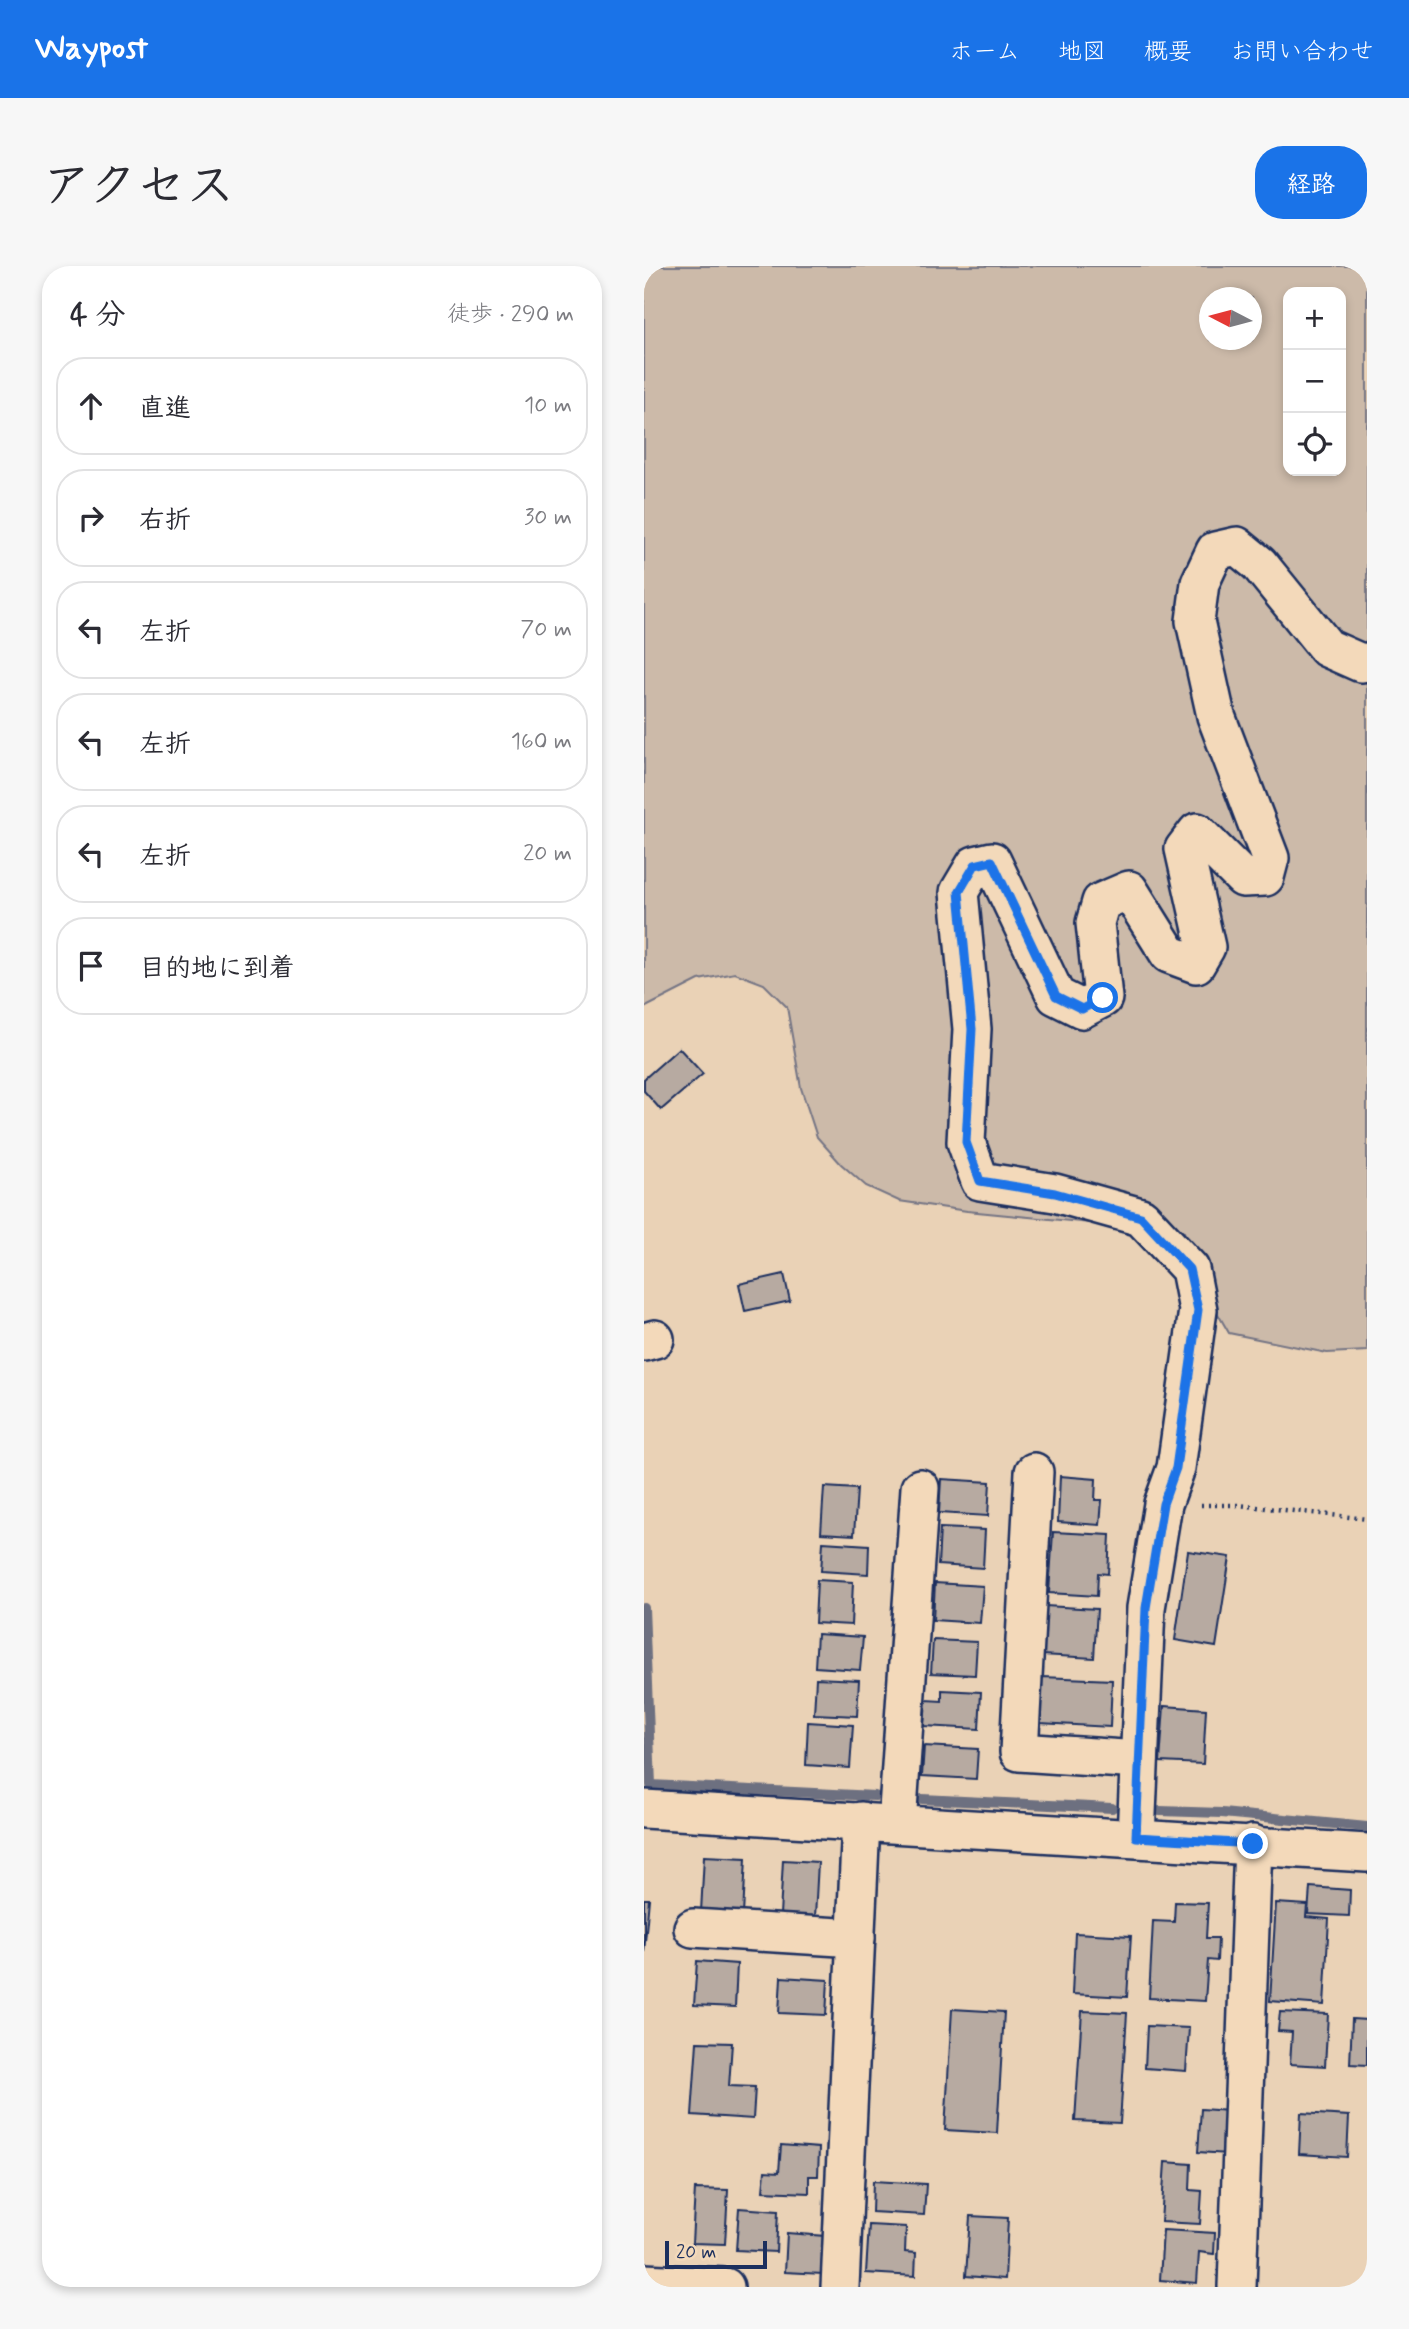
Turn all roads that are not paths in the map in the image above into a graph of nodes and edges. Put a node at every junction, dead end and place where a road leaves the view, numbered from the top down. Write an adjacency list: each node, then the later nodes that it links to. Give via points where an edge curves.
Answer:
1 (1367, 662): 4 (street, via 1327,648 1259,564 1237,546 1214,551 1200,583 1195,621 1216,716 1270,858 1265,877 1243,878 1197,832 1184,849 1206,947 1196,964 1169,954 1129,890 1101,902 1095,923 1103,998 1082,1009 1056,996 992,861 975,865 959,892 972,1029 966,1142 980,1181 1055,1193 1141,1217 1189,1269 1198,1310 1176,1468 1163,1504 1146,1608)
2 (1034, 1472): 4 (street, via 1019,1752)
3 (920, 1488): 7 (street)
4 (1139, 1760): 8 (street)
5 (644, 1809): 6 (street)
6 (861, 1822): 7 (street); 12 (street)
7 (897, 1824): 8 (street)
8 (1136, 1837): 9 (street)
9 (1253, 1844): 10 (street); 16 (street)
10 (1367, 1853)
11 (693, 1928): 12 (street)
12 (856, 1938): 15 (street)
13 (644, 2283): 14 (street)
14 (725, 2287)
15 (840, 2287)
16 (1237, 2287)

